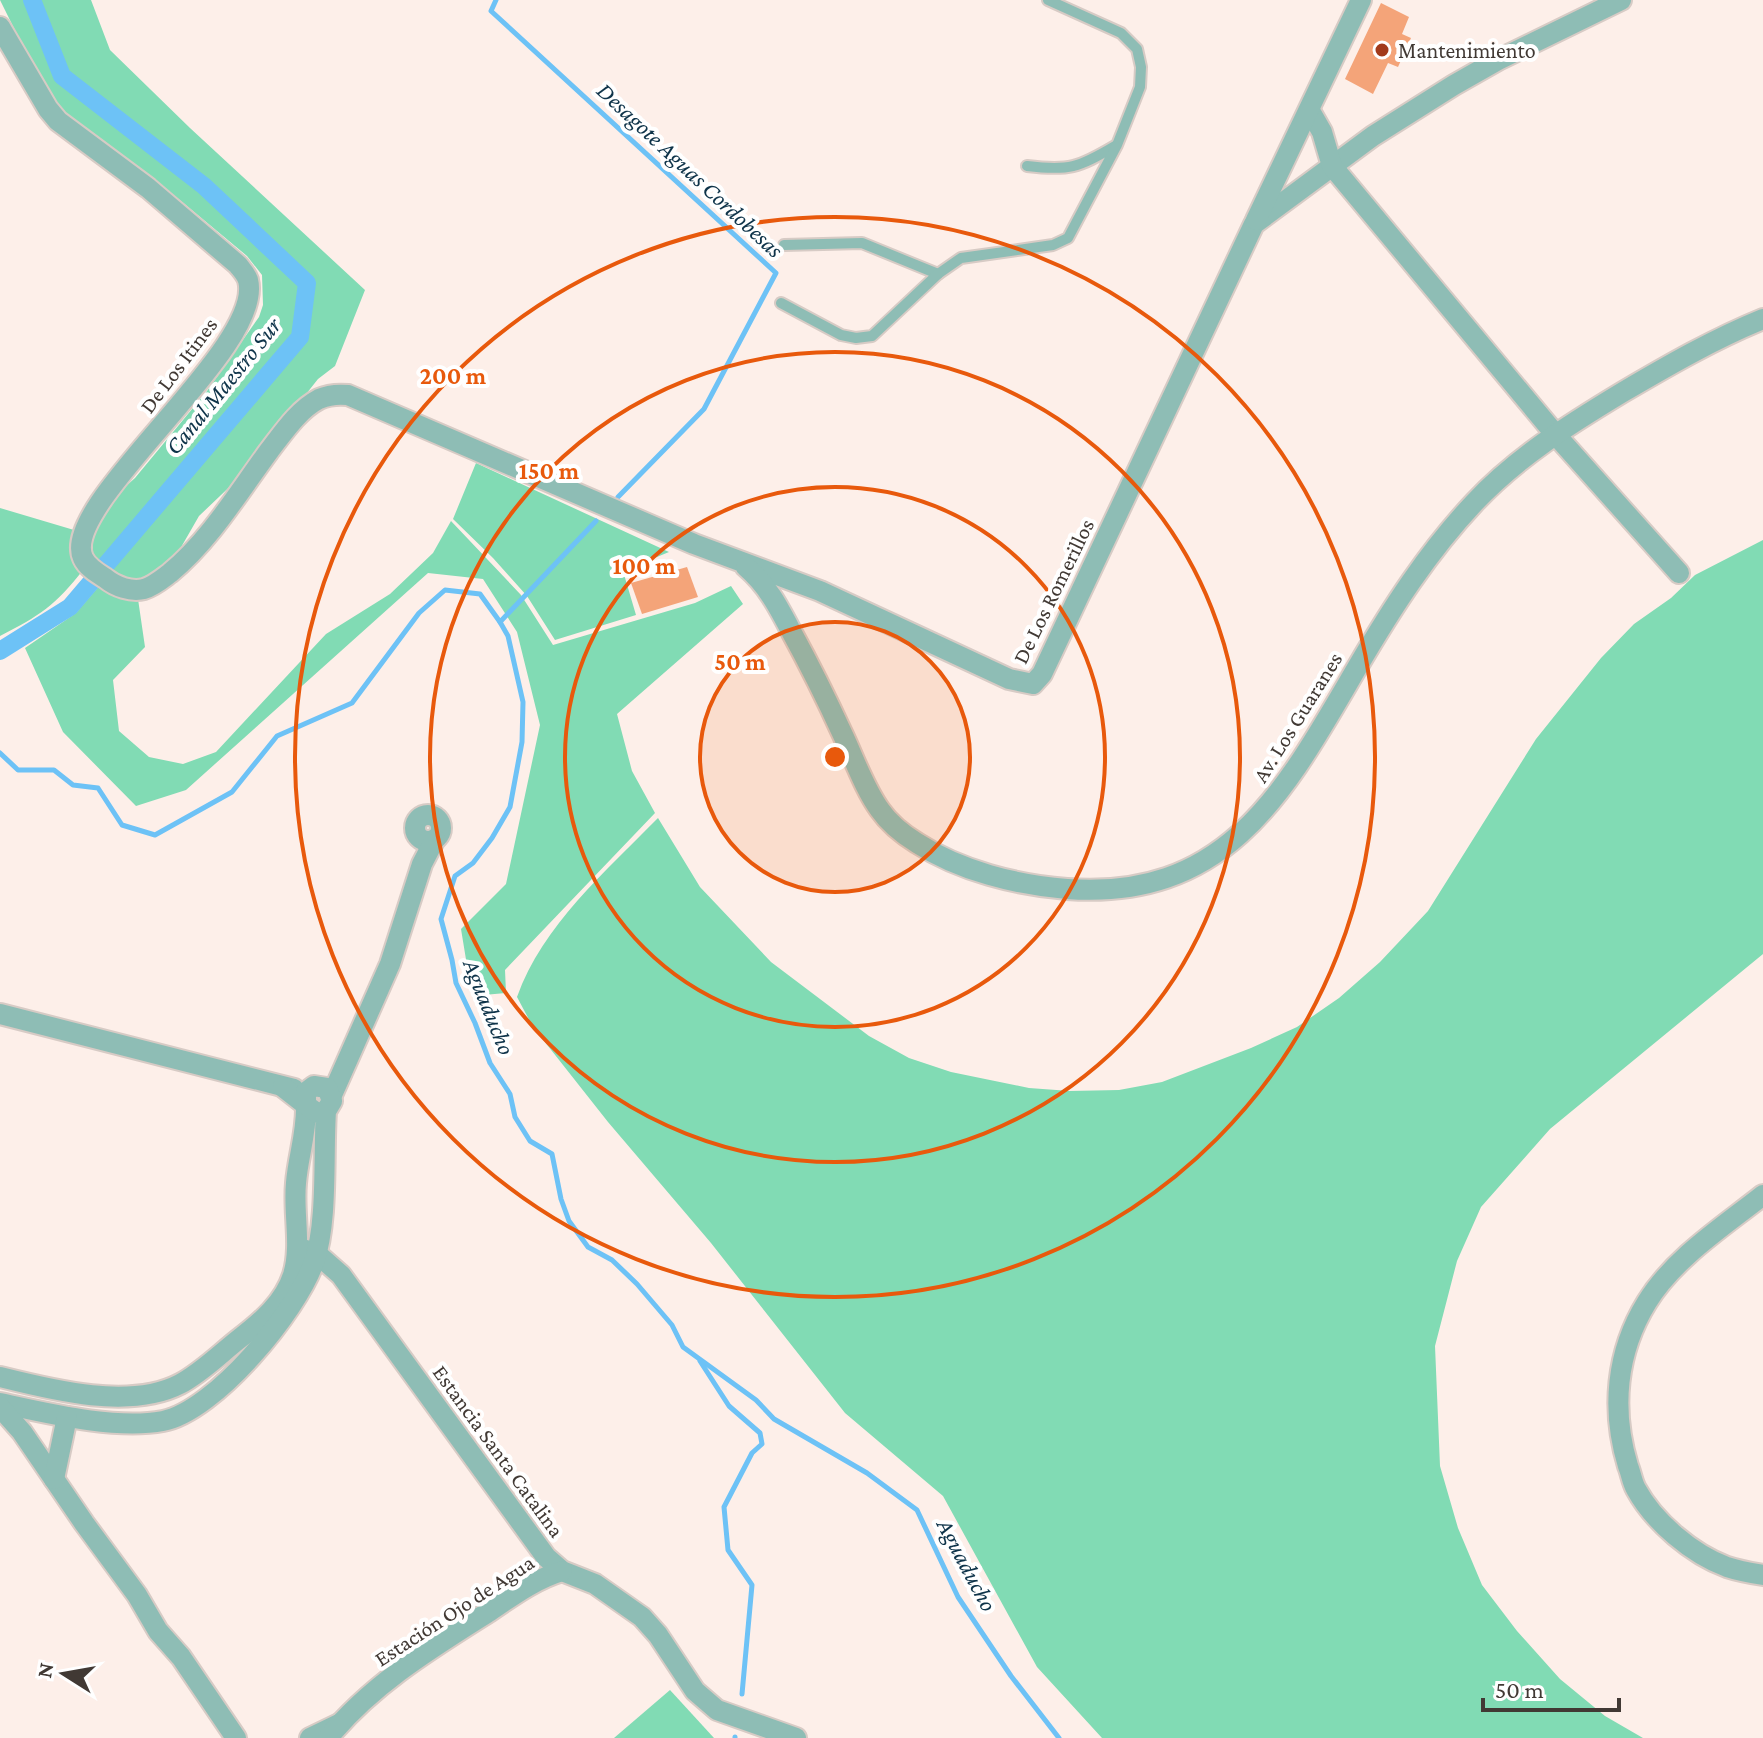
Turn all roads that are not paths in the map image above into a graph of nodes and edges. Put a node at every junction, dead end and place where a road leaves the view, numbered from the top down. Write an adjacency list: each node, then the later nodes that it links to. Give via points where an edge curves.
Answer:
1 (1048, 0): 6 (lane, via 1121,33 1137,49 1140,87)
2 (1361, 0): 5 (street)
3 (1621, 0): 8 (street, De Los Romerillos, via 1454,85)
4 (0, 27): 14 (street, De Los Itines, via 58,121 148,188 238,265 248,280 240,323 87,522 80,545 88,565 122,588 155,584 177,566 200,527 242,488 302,412)
5 (1310, 111): 8 (street); 9 (street)
6 (1117, 145): 7 (lane, via 1062,170); 11 (lane, via 1068,238 1053,245 961,258)
7 (1027, 166)
8 (1332, 166): 9 (street, De Los Romerillos); 15 (street)
9 (1254, 224): 16 (street, De Los Romerillos, via 1033,684 1009,679 820,591)
10 (784, 245): 11 (lane, via 862,243)
11 (938, 274): 12 (lane, via 872,336 841,335)
12 (781, 303)
13 (1763, 319): 15 (street, Av. Los Guaranes, via 1680,358)
14 (337, 394): 16 (street, De Los Romerillos, via 380,407)
15 (1555, 434): 16 (street, Av. Los Guaranes, via 1476,502 1432,552 1310,749 1256,821 1201,862 1139,886 1076,890 1017,881 941,856 897,828 871,796 781,610); 17 (street)
16 (739, 562)
17 (1679, 573)
18 (426, 837): 20 (street, via 390,964 340,1074)
19 (0, 1014): 20 (street)
20 (318, 1097): 22 (street, via 321,1229)
21 (1763, 1195): 28 (street, via 1668,1276 1648,1300 1630,1335 1617,1411 1635,1489 1669,1529 1703,1555)
22 (307, 1250): 23 (street, via 272,1310 178,1385 143,1394 97,1396); 25 (street, via 314,1263 271,1336 188,1411 151,1422); 27 (street, Estancia Santa Catalina, via 341,1275 527,1533)
23 (0, 1377)
24 (0, 1405): 25 (street); 26 (street)
25 (67, 1417): 26 (street)
26 (54, 1479): 30 (street)
27 (562, 1571): 29 (street, Estación Ojo de Agua, via 520,1590 436,1645); 32 (street, Estancia Santa Catalina, via 595,1584 642,1617 704,1702)
28 (1763, 1575)
29 (333, 1731): 31 (street, Estación Ojo de Agua)
30 (236, 1738)
31 (310, 1738)
32 (796, 1738)

